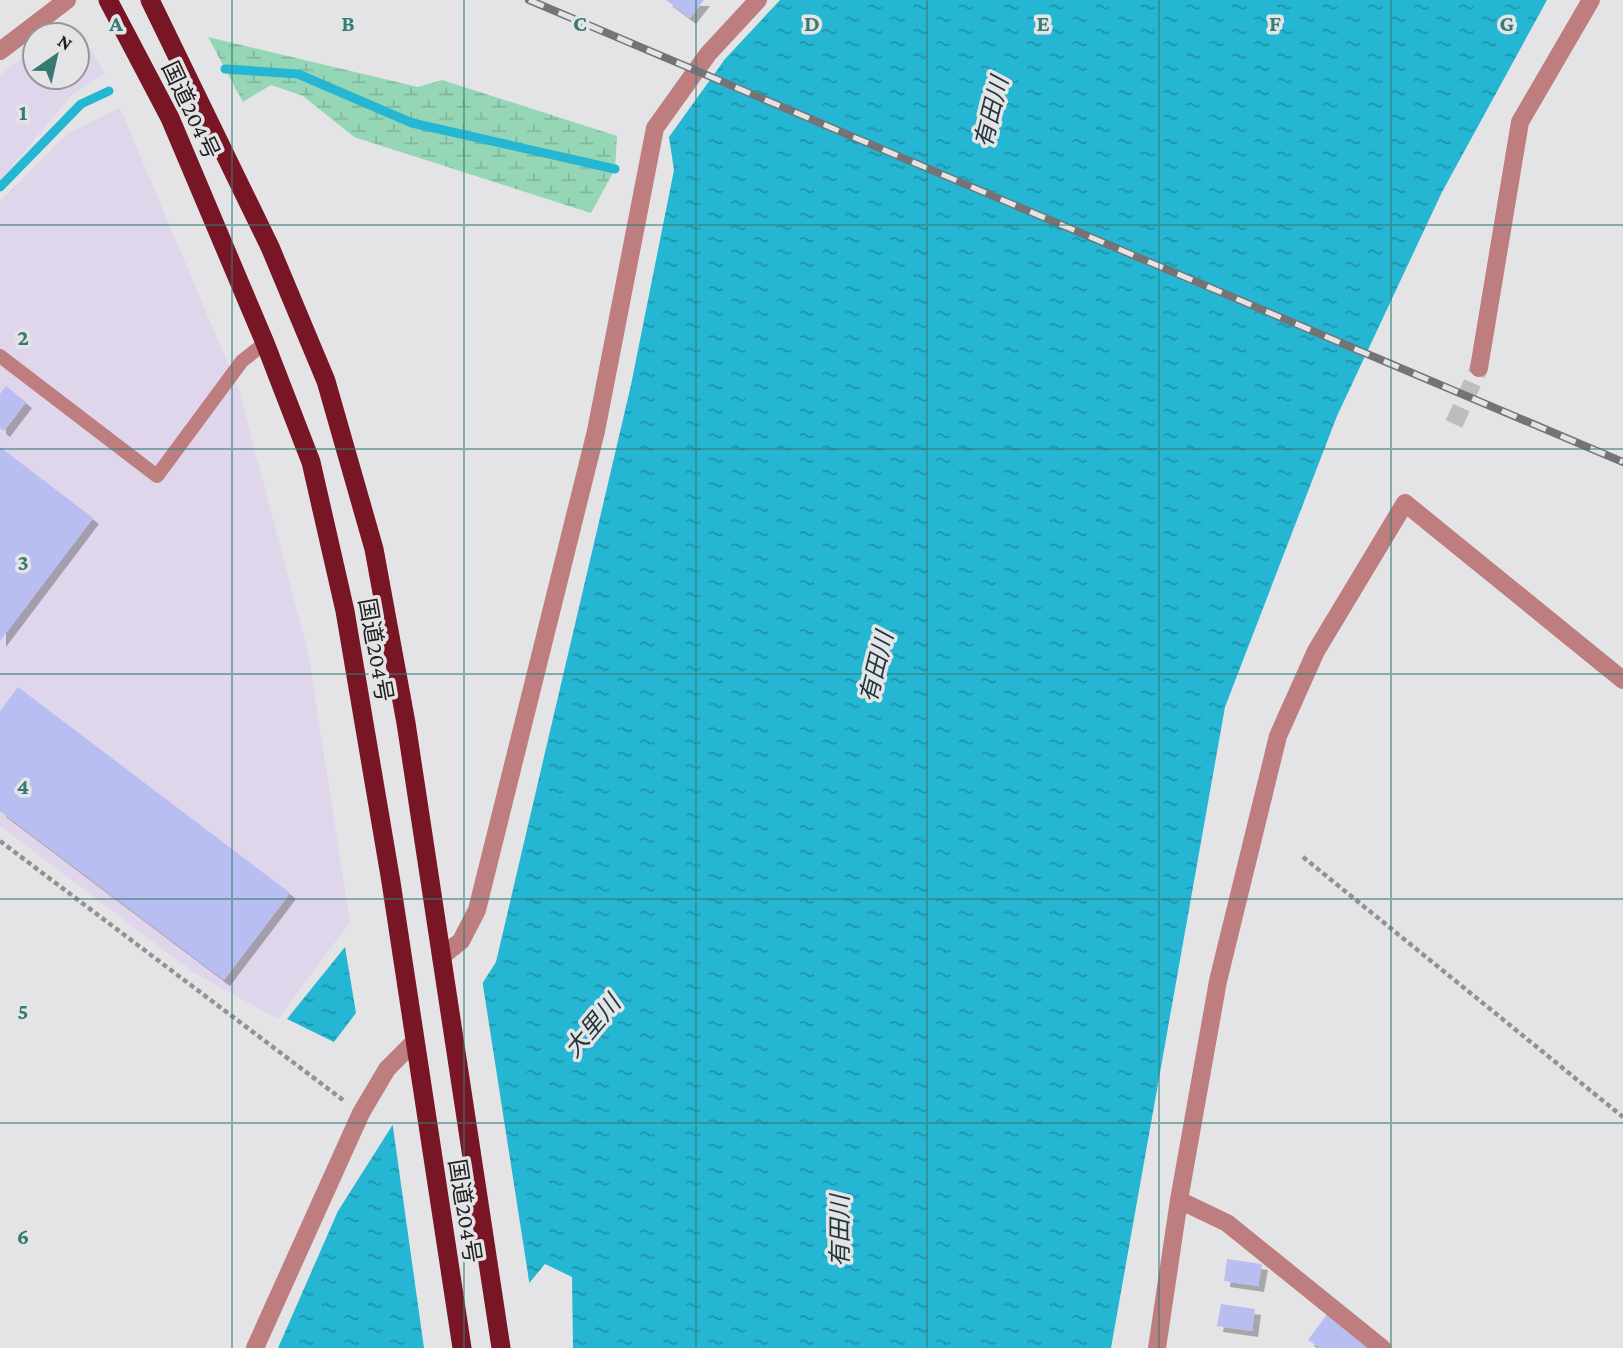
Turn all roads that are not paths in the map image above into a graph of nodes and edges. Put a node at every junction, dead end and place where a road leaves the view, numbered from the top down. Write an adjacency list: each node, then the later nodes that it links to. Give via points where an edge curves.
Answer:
1 (67, 0): 6 (street)
2 (108, 0): 7 (highway, 国道204号, via 170,118)
3 (150, 0): 11 (highway, 国道204号, via 270,247 327,381 374,549)
4 (758, 0): 11 (street, via 699,64 655,128 596,431 477,910 461,941)
5 (1591, 0): 9 (street, via 1520,122)
6 (0, 51)
7 (265, 343): 8 (lane, via 243,360 157,476); 12 (highway, 国道204号, via 311,462 345,611)
8 (0, 356)
9 (1479, 368)
10 (1623, 680): 13 (street, via 1405,503 1316,651 1278,736 1218,981)
11 (441, 957): 14 (highway, 国道204号)
12 (414, 1042): 15 (street, via 387,1069 361,1113); 16 (highway, 国道204号)
13 (1179, 1200): 17 (street); 18 (street, via 1227,1223)
14 (501, 1342)
15 (254, 1348)
16 (462, 1348)
17 (1157, 1348)
18 (1382, 1348)

